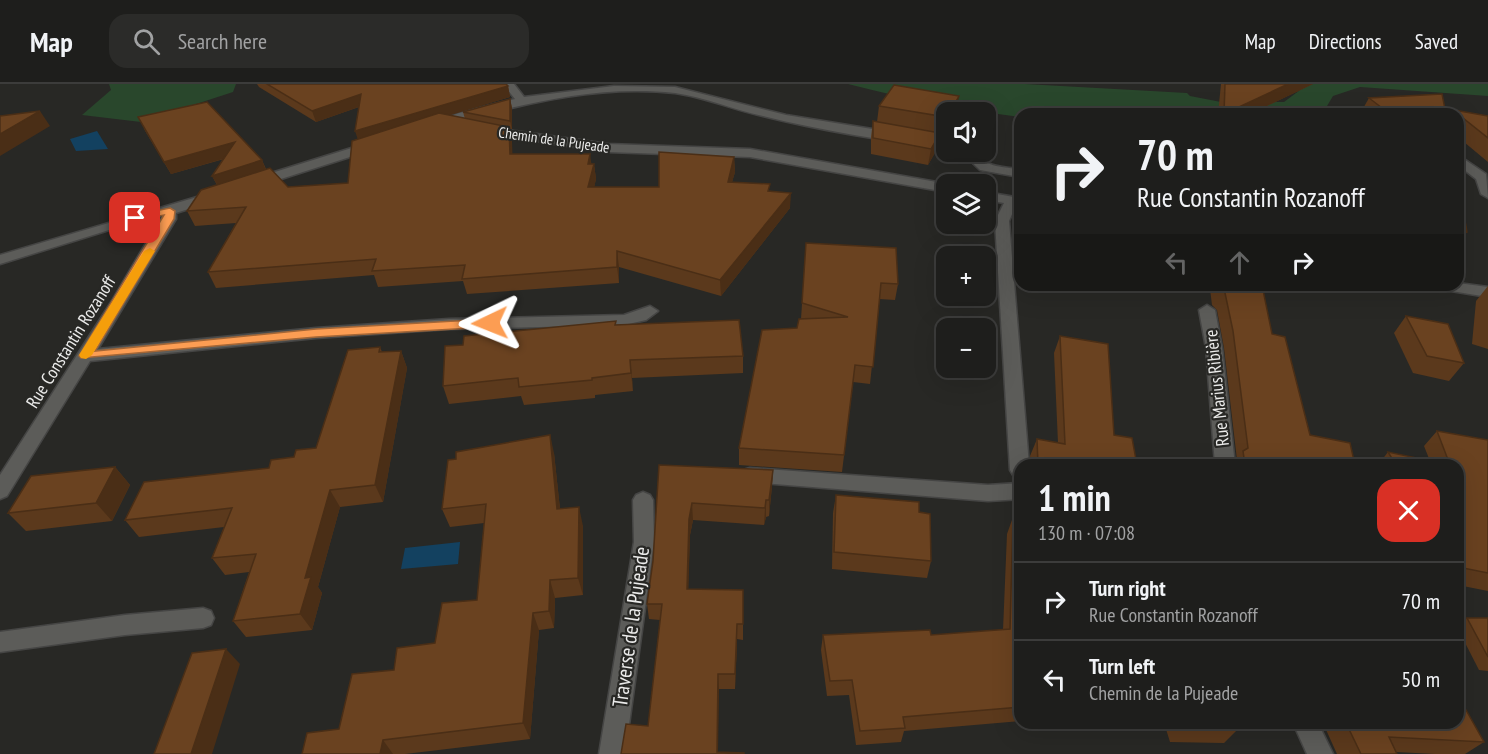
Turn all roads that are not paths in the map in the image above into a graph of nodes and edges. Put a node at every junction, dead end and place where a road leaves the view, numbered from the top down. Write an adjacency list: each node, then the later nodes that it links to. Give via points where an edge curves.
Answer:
1 (508, 84): 2 (street)
2 (521, 100): 3 (street); 6 (street, via 579,89 675,90 764,113)
3 (443, 121): 4 (street); 10 (street, Chemin de la Pujeade, via 495,133 608,148 750,153)
4 (421, 129)
5 (387, 140): 15 (street)
6 (936, 143)
7 (974, 162): 9 (street, via 990,170)
8 (1464, 164): 11 (street, via 1482,177)
9 (1014, 172)
10 (936, 186)
11 (1488, 194)
12 (996, 198): 13 (street)
13 (1014, 201)
14 (1014, 204): 22 (street, via 1002,221)
15 (170, 211): 16 (street); 21 (street, Rue Constantin Rozanoff, via 169,219)
16 (0, 260)
17 (1464, 288): 18 (street)
18 (1488, 292)
19 (1207, 310): 23 (street, Rue Marius Ribière)
20 (650, 311): 21 (street, via 624,320 449,324)
21 (86, 356): 25 (street, Rue Constantin Rozanoff)
22 (1019, 459)
23 (1224, 459)
24 (733, 474): 26 (street, via 988,493)
25 (0, 491)
26 (1014, 491)
27 (643, 500): 31 (street, Traverse de la Pujeade, via 644,542)
28 (203, 618): 29 (street)
29 (0, 642)
30 (1308, 729): 32 (street)
31 (612, 754)
32 (1320, 754)

